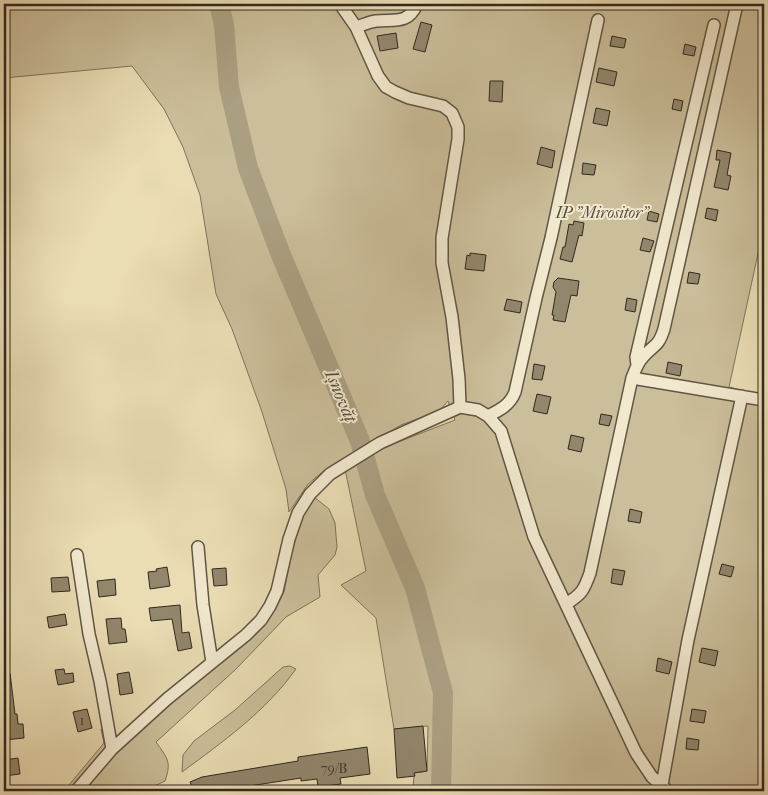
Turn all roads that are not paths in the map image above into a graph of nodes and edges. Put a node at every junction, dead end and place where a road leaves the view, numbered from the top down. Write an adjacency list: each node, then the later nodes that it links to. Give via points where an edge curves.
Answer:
1 (340, 4): 6 (street)
2 (417, 4): 6 (street, via 413,13 402,20 372,22)
3 (736, 4): 7 (street, via 664,329 660,343)
4 (598, 20): 12 (street, via 516,392 508,404)
5 (714, 25): 7 (street, via 636,357)
6 (356, 27): 11 (street, via 386,87 409,98 444,106 452,113 458,126 442,238 442,263 452,317)
7 (637, 365): 8 (street)
8 (632, 378): 9 (street); 15 (street, via 590,573 585,588)
9 (742, 396): 10 (street); 18 (street, via 688,640)
10 (764, 400)
11 (460, 407): 12 (street, via 478,410); 16 (street, via 380,443 330,474 310,494 298,513 270,606 246,635)
12 (488, 416): 15 (street, via 501,431 534,537)
13 (198, 547): 16 (street)
14 (76, 555): 17 (street)
15 (566, 604): 18 (street, via 636,753 652,777)
16 (212, 662): 17 (street)
17 (112, 749): 19 (street)
18 (665, 788)
19 (76, 791)

